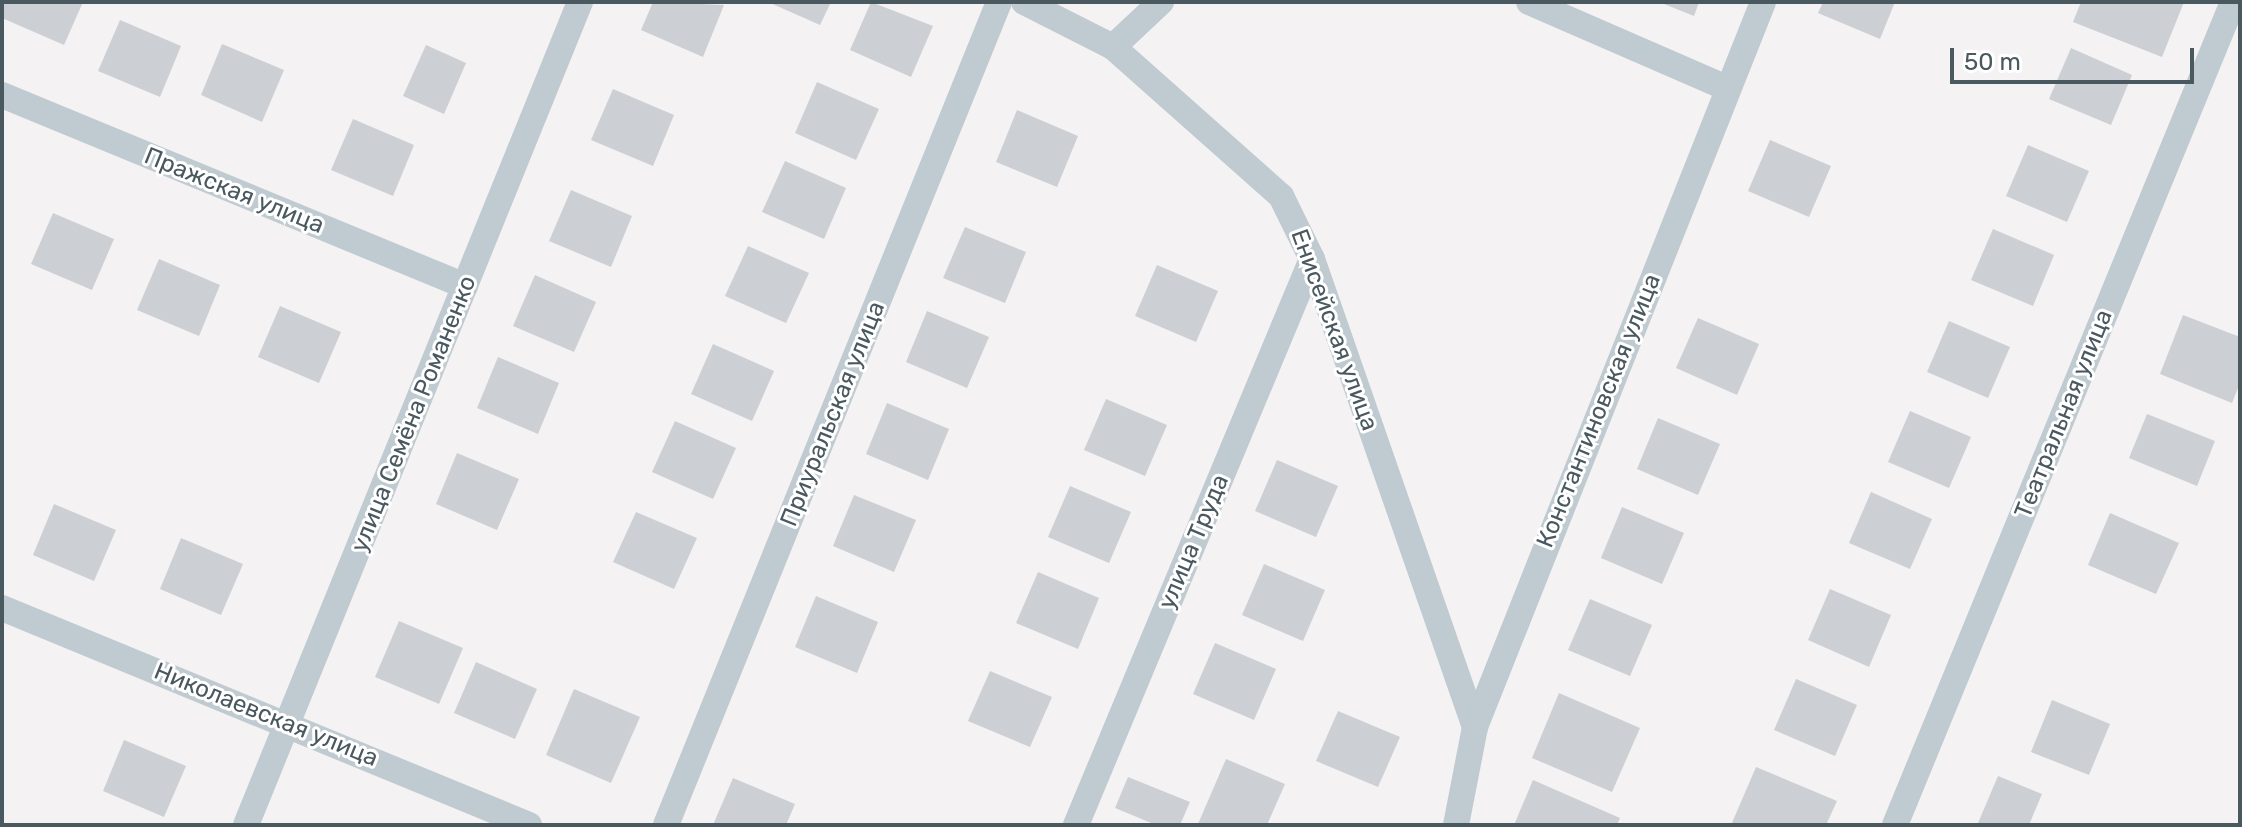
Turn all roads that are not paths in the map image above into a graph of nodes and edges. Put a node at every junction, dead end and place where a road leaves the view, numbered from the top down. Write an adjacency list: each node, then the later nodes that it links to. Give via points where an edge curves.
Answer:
1 (580, 2): 12 (street, улица Семёна Романенко)
2 (999, 2): 18 (street, Приуральская улица)
3 (1024, 2): 8 (street, Енисейская улица)
4 (1161, 2): 8 (street)
5 (1529, 2): 9 (street)
6 (1763, 2): 9 (street, Константиновская улица)
7 (2232, 18): 21 (street, Театральная улица)
8 (1113, 47): 11 (street, Енисейская улица, via 1281,196)
9 (1727, 88): 15 (street, Константиновская улица)
10 (2, 95): 12 (street, Пражская улица)
11 (1312, 259): 15 (street, Енисейская улица); 19 (street, улица Труда)
12 (465, 286): 14 (street, улица Семёна Романенко)
13 (2, 608): 14 (street, Николаевская улица)
14 (289, 724): 16 (street, улица Семёна Романенко); 17 (street, Николаевская улица)
15 (1475, 727): 20 (street, Константиновская улица)
16 (246, 825)
17 (529, 825)
18 (666, 825)
19 (1076, 825)
20 (1456, 825)
21 (1895, 825)

